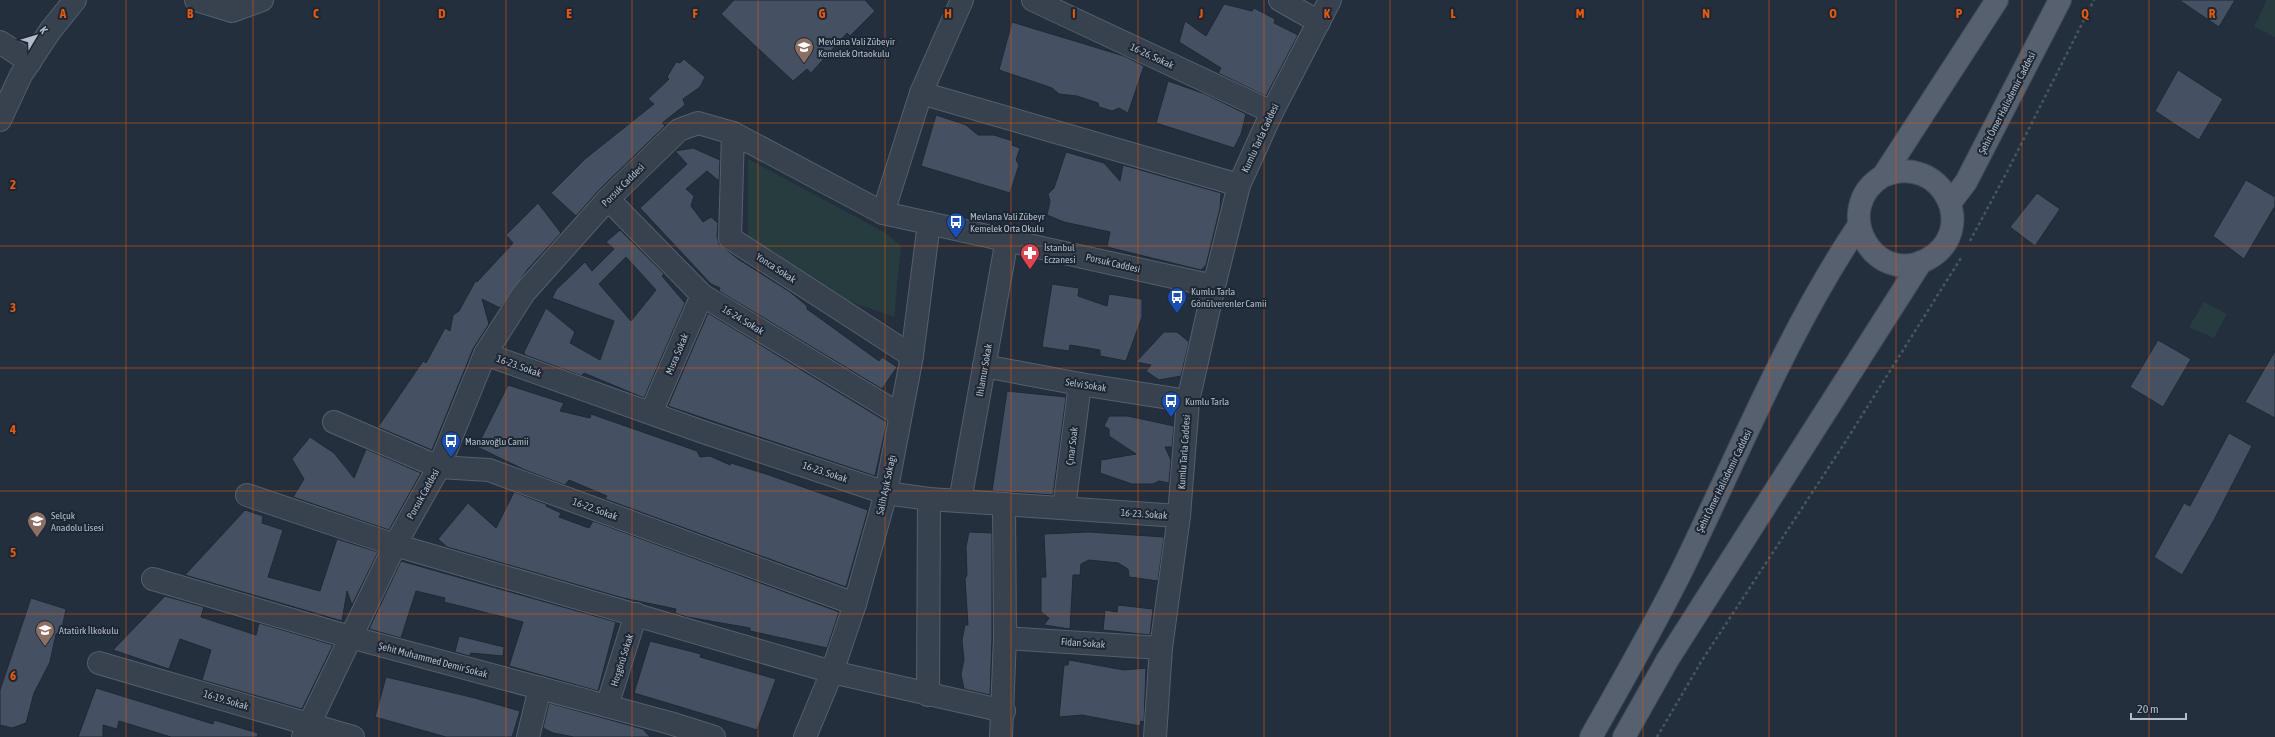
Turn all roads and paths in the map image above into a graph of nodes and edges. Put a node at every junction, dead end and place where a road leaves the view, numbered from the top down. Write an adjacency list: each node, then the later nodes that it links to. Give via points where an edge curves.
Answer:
1 (75, 0): 13 (street, via 50,31)
2 (196, 0): 3 (street, via 232,11)
3 (262, 0)
4 (962, 0): 14 (street)
5 (1033, 0): 15 (street, 16-26. Sokak)
6 (1280, 0): 11 (street)
7 (1330, 0): 11 (street, Kumlu Tarla Caddesi)
8 (1997, 0): 18 (main road)
9 (2060, 0): 21 (main road, Şehit Ömer Halisdemir Caddesi, via 1966,182)
10 (2094, 0): 26 (path)
11 (1319, 22): 15 (street, Kumlu Tarla Caddesi)
12 (0, 42): 13 (street)
13 (30, 62): 16 (street, via 21,75)
14 (921, 93): 19 (street); 22 (street)
15 (1272, 112): 19 (street, Kumlu Tarla Caddesi)
16 (0, 120)
17 (733, 132): 20 (street, Porsuk Caddesi, via 698,123 679,130); 22 (street, Porsuk Caddesi); 32 (street, Yonca Sokak, via 730,238)
18 (1883, 176): 21 (main road, via 1899,171 1918,173 1935,182); 24 (main road, via 1870,186 1864,195 1859,211)
19 (1239, 186): 29 (street, Kumlu Tarla Caddesi)
20 (608, 199): 30 (street, 16-24. Sokak); 31 (street, Porsuk Caddesi, via 524,293)
21 (1950, 203): 28 (main road, via 1952,222 1948,238 1938,251)
22 (883, 213): 23 (street, Porsuk Caddesi)
23 (929, 224): 25 (street, Porsuk Caddesi); 32 (street, Salih Aşık Sokağı)
24 (1859, 225): 28 (main road, via 1866,243 1882,258 1903,265); 68 (main road, Şehit Ömer Halisdemir Caddesi, via 1822,282 1681,572)
25 (1007, 240): 29 (street, Porsuk Caddesi); 33 (street, Ihlamur Sokak)
26 (1969, 243)
27 (1962, 256): 70 (path, via 1844,444 1702,662)
28 (1921, 262): 69 (main road, via 1668,659)
29 (1214, 286): 35 (street, Kumlu Tarla Caddesi)
30 (702, 295): 36 (street, Mısra Sokak); 37 (street, 16-24. Sokak)
31 (485, 354): 36 (street, 16-23. Sokak); 39 (street, Porsuk Caddesi)
32 (912, 356): 37 (street, Salih Aşık Sokağı)
33 (984, 366): 34 (street, Selvi Sokak); 43 (street, Ihlamur Sokak)
34 (1080, 384): 35 (street, Selvi Sokak); 45 (street, Çınar Soak)
35 (1188, 401): 46 (street, Kumlu Tarla Caddesi)
36 (651, 413): 40 (street, 16-23. Sokak)
37 (899, 414): 40 (street, Salih Aşık Sokağı)
38 (334, 422): 39 (street, 16-22. Sokak)
39 (439, 467): 47 (street, Porsuk Caddesi); 49 (street, 16-22. Sokak, via 490,470)
40 (886, 493): 42 (street, 16-23. Sokak); 49 (street, Salih Aşık Sokağı)
41 (247, 494): 47 (street)
42 (929, 499): 43 (street, 16-23. Sokak); 57 (street)
43 (960, 501): 44 (street, 16-23. Sokak)
44 (1004, 504): 45 (street, 16-23. Sokak); 52 (street)
45 (1064, 508): 46 (street, 16-23. Sokak)
46 (1179, 516): 53 (street, Kumlu Tarla Caddesi)
47 (395, 545): 50 (street); 51 (street, Porsuk Caddesi)
48 (153, 579): 51 (street, Şehit Muhammed Demir Sokak)
49 (855, 604): 55 (street, Salih Aşık Sokağı)
50 (636, 614): 55 (street); 58 (street, Hoşgörü Sokak)
51 (350, 637): 56 (street, Şehit Muhammed Demir Sokak); 61 (street, Porsuk Caddesi)
52 (1005, 638): 53 (street, Fidan Sokak); 59 (street)
53 (1161, 648): 67 (street, Kumlu Tarla Caddesi)
54 (100, 663): 61 (street, 16-19. Sokak)
55 (832, 672): 57 (street); 65 (street, Salih Aşık Sokağı)
56 (540, 688): 58 (street, Şehit Muhammed Demir Sokak); 63 (street)
57 (928, 695): 59 (street)
58 (607, 706): 60 (street, Şehit Muhammed Demir Sokak)
59 (1004, 711): 66 (street)
60 (668, 730): 64 (street, Şehit Muhammed Demir Sokak)
61 (305, 731): 62 (street, 16-19. Sokak)
62 (353, 737)
63 (528, 737)
64 (714, 737)
65 (805, 737)
66 (1001, 737)
67 (1154, 737)
68 (1591, 737)
69 (1624, 737)
70 (1657, 737)

